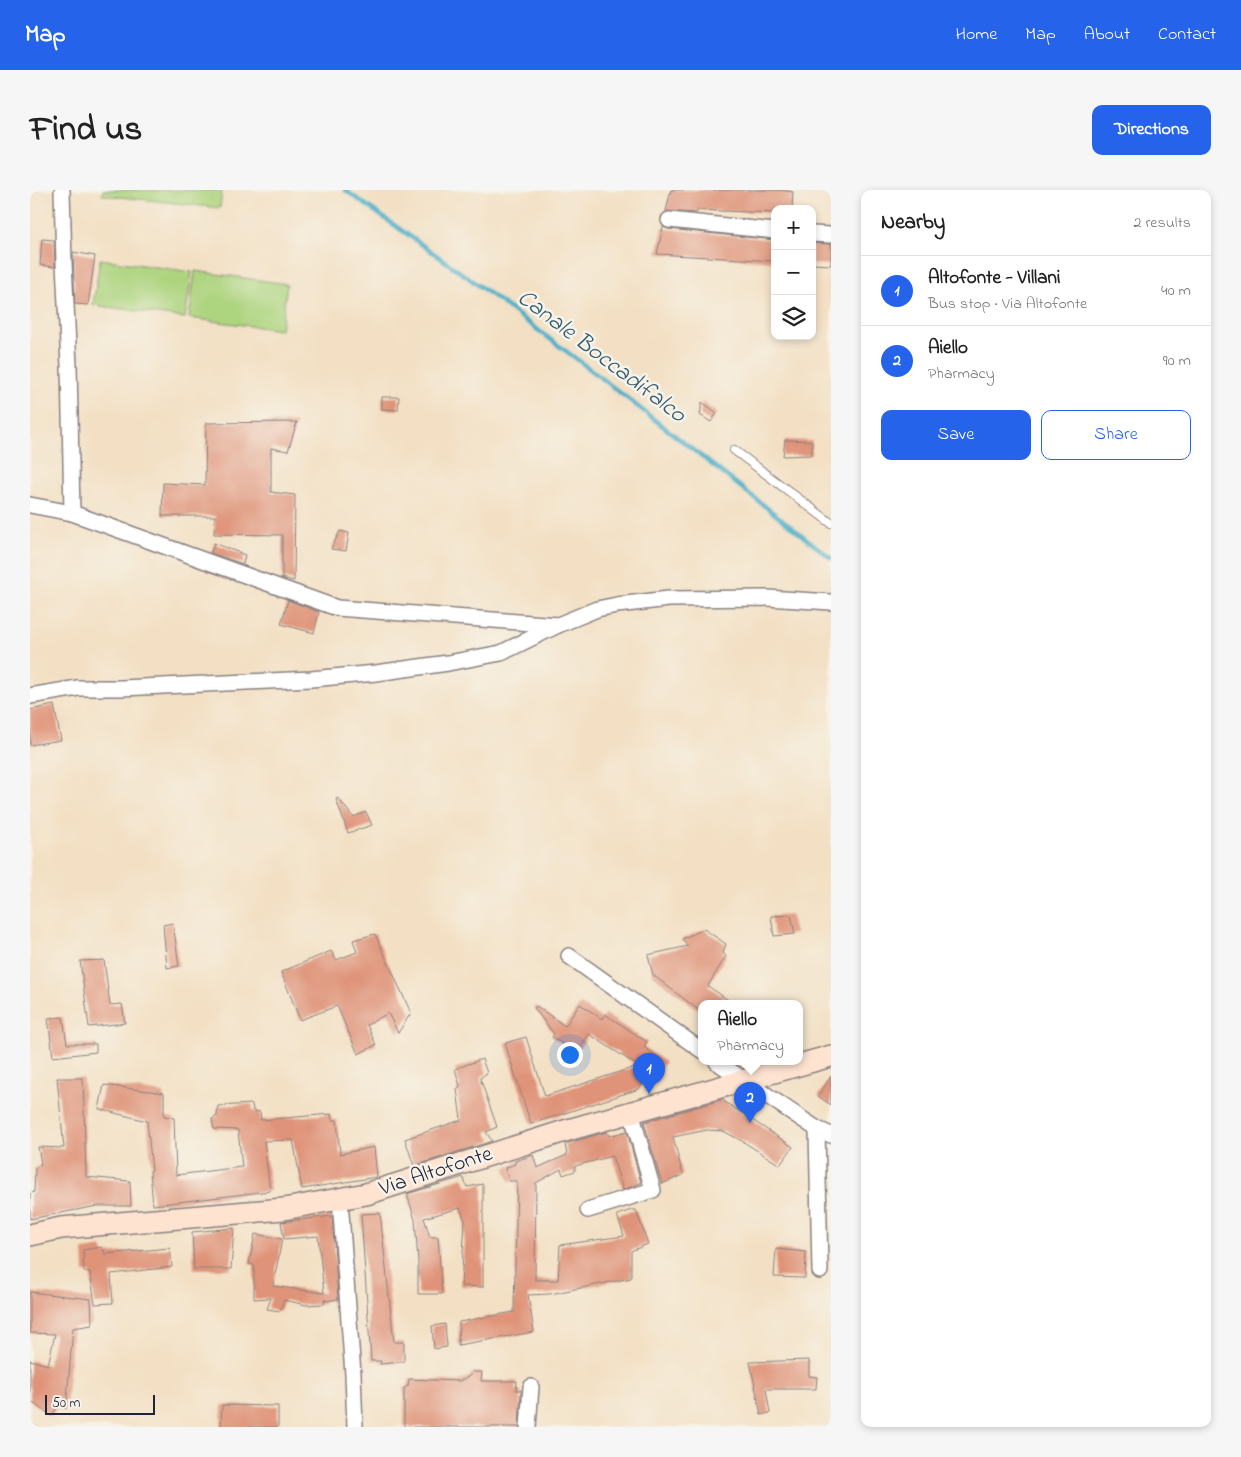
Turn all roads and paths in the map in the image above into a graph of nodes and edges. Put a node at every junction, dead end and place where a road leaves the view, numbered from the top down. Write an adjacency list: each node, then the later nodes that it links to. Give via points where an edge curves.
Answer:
1 (62, 190): 8 (street)
2 (669, 220): 3 (street)
3 (771, 231)
4 (816, 234): 5 (street)
5 (831, 235)
6 (734, 450): 9 (lane)
7 (30, 505): 8 (street)
8 (72, 514): 11 (street, via 337,608)
9 (831, 523)
10 (831, 602): 11 (street, via 767,598 669,599 597,609)
11 (558, 626): 12 (street, via 501,653 376,673 311,679 78,688)
12 (30, 696)
13 (569, 956): 14 (street)
14 (698, 1048)
15 (831, 1056): 16 (street, Via Altofonte)
16 (803, 1064)
17 (721, 1065): 19 (street)
18 (798, 1065): 19 (street, Via Altofonte)
19 (743, 1080): 20 (street, Via Altofonte); 21 (street)
20 (631, 1112): 22 (street, Via Altofonte); 23 (street, via 653,1190)
21 (824, 1132): 25 (street)
22 (340, 1200): 24 (street, Via Altofonte, via 284,1209 61,1228); 27 (street)
23 (588, 1210)
24 (30, 1235)
25 (820, 1271)
26 (531, 1387): 28 (street)
27 (355, 1427)
28 (528, 1427)

